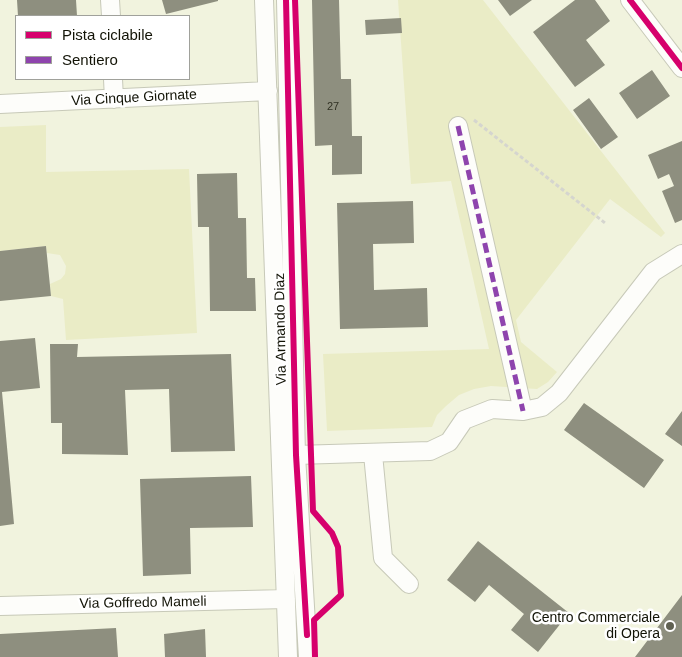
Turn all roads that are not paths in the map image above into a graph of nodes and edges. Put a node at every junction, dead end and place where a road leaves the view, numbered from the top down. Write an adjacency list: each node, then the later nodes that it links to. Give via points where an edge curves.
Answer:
1 (110, 0): 5 (street)
2 (264, 0): 8 (street, Via Armando Diaz)
3 (286, 0): 14 (street, Via Armando Diaz)
4 (630, 0): 6 (street)
5 (110, 15)
6 (682, 68)
7 (113, 80): 9 (street)
8 (268, 91): 9 (street, Via Cinque Giornate); 17 (street, Via Armando Diaz)
9 (114, 98): 10 (street, Via Cinque Giornate)
10 (0, 104)
11 (458, 126): 13 (street)
12 (682, 254): 13 (street, via 653,272 560,393 542,407)
13 (523, 410): 15 (street, via 492,409 464,420 449,442 430,451)
14 (296, 454): 15 (street); 20 (street, Via Armando Diaz)
15 (373, 454): 16 (street, via 383,558)
16 (409, 584)
17 (286, 599): 18 (street, Via Goffredo Mameli); 19 (street, Via Armando Diaz)
18 (0, 606)
19 (288, 657)
20 (308, 657)

